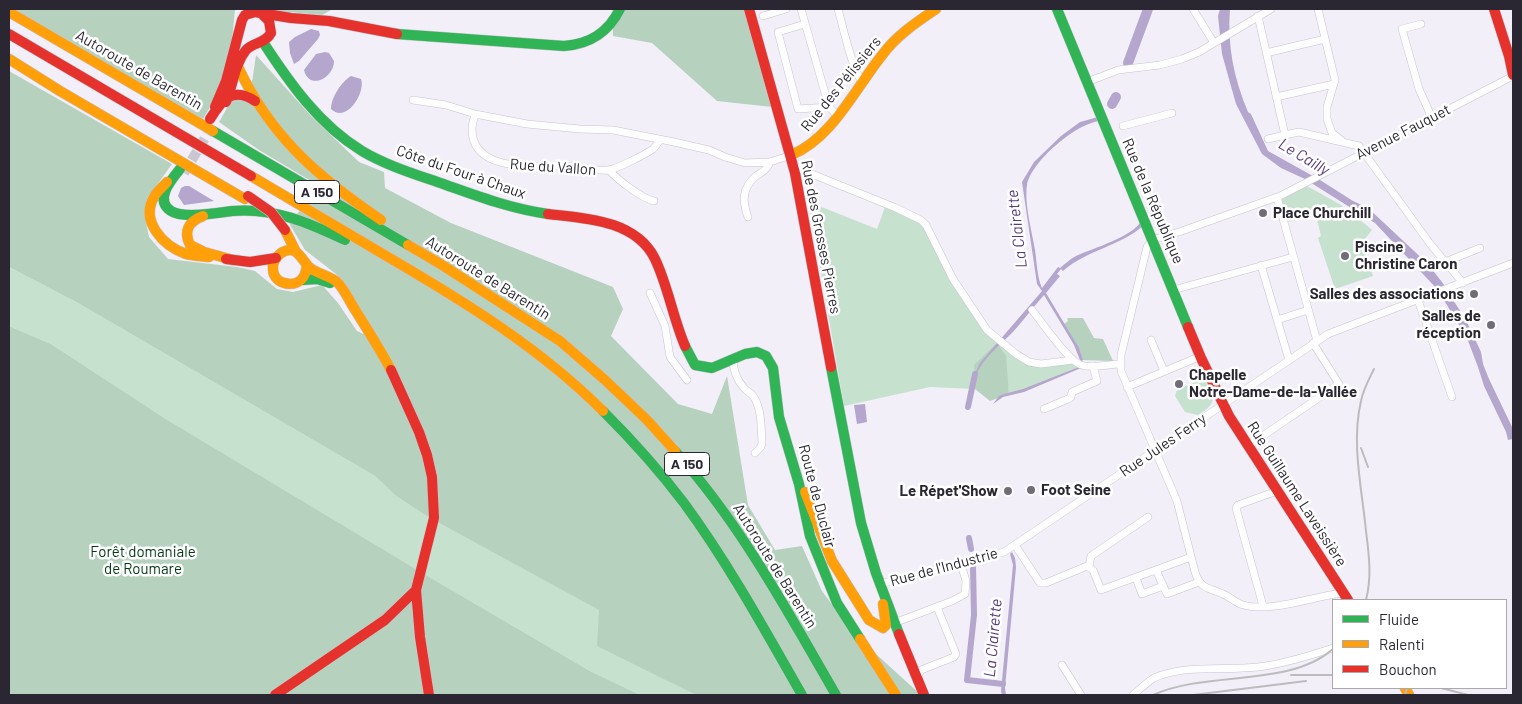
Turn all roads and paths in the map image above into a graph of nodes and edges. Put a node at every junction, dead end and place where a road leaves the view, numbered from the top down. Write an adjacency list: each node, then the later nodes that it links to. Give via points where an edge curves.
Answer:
1 (237, 9): 21 (main road)
2 (620, 9): 18 (main road, via 601,36 578,45 564,46 404,35 329,21)
3 (748, 9): 50 (main road)
4 (786, 9): 16 (street)
5 (801, 9): 19 (street)
6 (838, 9): 32 (street)
7 (936, 9): 32 (main road, Rue des Pélissiers, via 892,44)
8 (1057, 9): 33 (main road, Rue de la République)
9 (1192, 9): 25 (street)
10 (1271, 9): 17 (street)
11 (1318, 9): 24 (street)
12 (1494, 9): 31 (main road)
13 (1501, 9): 27 (main road)
14 (256, 11): 18 (main road); 21 (main road, via 245,16); 22 (main road, via 269,20)
15 (9, 12): 71 (main road, Autoroute de Barentin / A 150)
16 (764, 16)
17 (1258, 16): 25 (street); 28 (street)
18 (291, 18): 22 (main road, via 274,25)
19 (805, 24): 39 (street); 39 (street, via 778,32 798,109)
20 (1421, 24): 43 (street, via 1402,29 1419,89)
21 (239, 27): 26 (main road, via 242,38 250,43); 35 (main road, via 213,120 223,100)
22 (271, 30): 26 (main road, via 270,35)
23 (9, 34): 65 (main road, A 150)
24 (1325, 39): 28 (street); 34 (street)
25 (1216, 41): 33 (street, via 1173,62 1118,70)
26 (259, 43): 30 (main road, via 246,50); 83 (main road, Côte du Four à Chaux, via 341,137 378,160 503,205 598,221 637,237 658,262)
27 (1513, 48)
28 (1266, 53): 36 (street)
29 (9, 58): 58 (main road, via 247,198)
30 (238, 67): 35 (main road); 38 (main road)
31 (1513, 75): 43 (street, Avenue Fauquet)
32 (862, 81): 42 (main road, Rue des Pélissiers)
33 (1087, 82): 60 (main road, Rue de la République)
34 (1334, 84): 36 (street); 48 (street, via 1327,119 1334,135)
35 (228, 97): 38 (main road, via 245,94)
36 (1276, 97): 45 (street)
37 (413, 100): 41 (street, Rue des Grosses Pierres)
38 (257, 103): 71 (main road, via 282,135 326,180)
39 (829, 107): 42 (street)
40 (1172, 113): 44 (street)
41 (475, 114): 47 (street, Rue des Grosses Pierres, via 527,124 613,130); 52 (street, Rue du Vallon, via 474,142 490,160 504,164)
42 (837, 115): 50 (main road, Rue des Pélissiers, via 816,141)
43 (1432, 118): 49 (street, Avenue Fauquet)
44 (1123, 126)
45 (1285, 134): 46 (street); 48 (street, via 1299,132)
46 (1268, 139)
47 (660, 140): 51 (street, Rue des Grosses Pierres, via 709,150 745,163); 52 (street, Rue du Vallon, via 654,148)
48 (1344, 142): 49 (street, via 1359,146)
49 (1364, 153): 54 (street, Avenue Fauquet); 68 (street)
50 (792, 160): 51 (street, Rue des Grosses Pierres); 89 (street, via 802,170 921,220 953,279 987,330 1016,354 1041,364); 113 (main road, Rue des Grosses Pierres, via 863,535)
51 (770, 162): 57 (street, via 745,190 743,204)
52 (609, 170): 55 (street, Rue du Vallon, via 645,199)
53 (164, 196): 56 (main road, via 167,207 175,214); 59 (main road, via 156,216); 59 (main road, via 164,191 182,171 154,198 151,207 152,225)
54 (1277, 197): 60 (street, Avenue Fauquet); 64 (street)
55 (654, 201)
56 (221, 212): 65 (main road, via 250,210 286,217); 66 (main road, via 191,222 187,227 187,240 195,248)
57 (748, 217)
58 (283, 231): 62 (main road); 63 (main road)
59 (161, 239): 66 (main road, via 188,254)
60 (1152, 240): 76 (main road, Rue de la République); 91 (street, via 1147,247)
61 (1480, 248): 68 (street)
62 (296, 252): 63 (main road, via 287,251); 70 (main road, via 304,257)
63 (279, 255): 67 (main road); 73 (main road, via 272,268)
64 (1293, 257): 72 (street); 81 (street)
65 (388, 258): 126 (main road, A 150, via 548,361 591,399 694,517)
66 (233, 260): 67 (main road)
67 (250, 262): 73 (main road)
68 (1445, 262): 75 (street)
69 (1513, 263): 75 (street, Rue Jules Ferry)
70 (307, 265): 74 (main road); 78 (main road, via 332,278)
71 (442, 265): 127 (main road, Autoroute de Barentin / A 150, via 560,342 647,420 716,500 784,604)
72 (1261, 265): 76 (street); 82 (street)
73 (273, 273): 74 (main road, via 286,285)
74 (302, 280): 78 (main road, via 321,279)
75 (1463, 284): 79 (street, Rue Jules Ferry)
76 (1173, 290): 87 (main road, Rue de la République)
77 (650, 293): 84 (street)
78 (345, 296): 115 (main road, via 400,386 427,455 434,518)
79 (1418, 300): 86 (street, Rue Jules Ferry, via 1340,329); 96 (street)
80 (1032, 310): 89 (street)
81 (1308, 310): 82 (street); 86 (street)
82 (1276, 320): 90 (street)
83 (676, 323): 84 (street); 88 (main road, Côte du Four à Chaux, via 685,350 695,365 712,368)
84 (665, 326): 94 (street, via 670,357)
85 (1151, 340): 93 (street)
86 (1315, 342): 90 (street, Rue Jules Ferry); 99 (street, via 1339,384)
87 (1201, 356): 93 (street); 97 (main road, Rue de la République)
88 (731, 359): 101 (street, via 738,379 755,398 759,410 762,443); 102 (main road, Route de Duclair, via 757,352 766,356 773,368 779,418)
89 (1073, 360): 92 (street)
90 (1288, 360): 97 (street, Rue Jules Ferry)
91 (1120, 364): 92 (street); 95 (street)
92 (1093, 366): 98 (street, via 1097,380 1072,392 1068,399)
93 (1164, 371): 95 (street)
94 (687, 380)
95 (1127, 387): 100 (street)
96 (1452, 396)
97 (1222, 405): 99 (main road, Rue Guillaume Laveissière); 100 (street, Rue Jules Ferry)
98 (1044, 409)
99 (1248, 446): 103 (main road, Rue Guillaume Laveissière)
100 (1156, 450): 105 (street, Rue Jules Ferry); 107 (street, via 1177,501)
101 (755, 453)
102 (800, 484): 116 (main road, via 807,494 832,560 869,620 883,628 886,625); 128 (main road, Route de Duclair, via 810,536 837,603)
103 (1277, 491): 117 (main road, Rue Guillaume Laveissière); 118 (street, via 1236,508)
104 (1148, 517): 109 (street, via 1091,556)
105 (1015, 545): 106 (street, Rue Jules Ferry); 109 (street, via 1042,583)
106 (1007, 550): 108 (street, Rue de l'Industrie)
107 (1191, 557): 110 (street); 112 (street)
108 (961, 564): 113 (street, Rue de l'Industrie); 119 (street, via 966,581 965,594)
109 (1090, 566): 111 (street, via 1101,590)
110 (1156, 570): 111 (street); 114 (street)
111 (1136, 578): 114 (street, via 1142,594)
112 (1199, 582): 114 (street, via 1167,594); 118 (street, via 1241,605)
113 (880, 584): 116 (main road, Rue des Grosses Pierres)
114 (1163, 586)
115 (416, 590): 124 (main road, via 385,620); 125 (main road)
116 (884, 596): 120 (main road)
117 (1345, 596): 118 (street)
118 (1263, 606)
119 (937, 607): 120 (street); 123 (street, via 956,654 921,670)
120 (894, 623): 123 (main road)
121 (1332, 648): 131 (street, via 1259,667 1171,673 1154,678)
122 (1062, 665): 130 (street)
123 (917, 678): 129 (main road)
124 (275, 695)
125 (429, 695)
126 (802, 695)
127 (836, 695)
128 (896, 695)
129 (924, 695)
130 (1081, 695)
131 (1133, 695)

